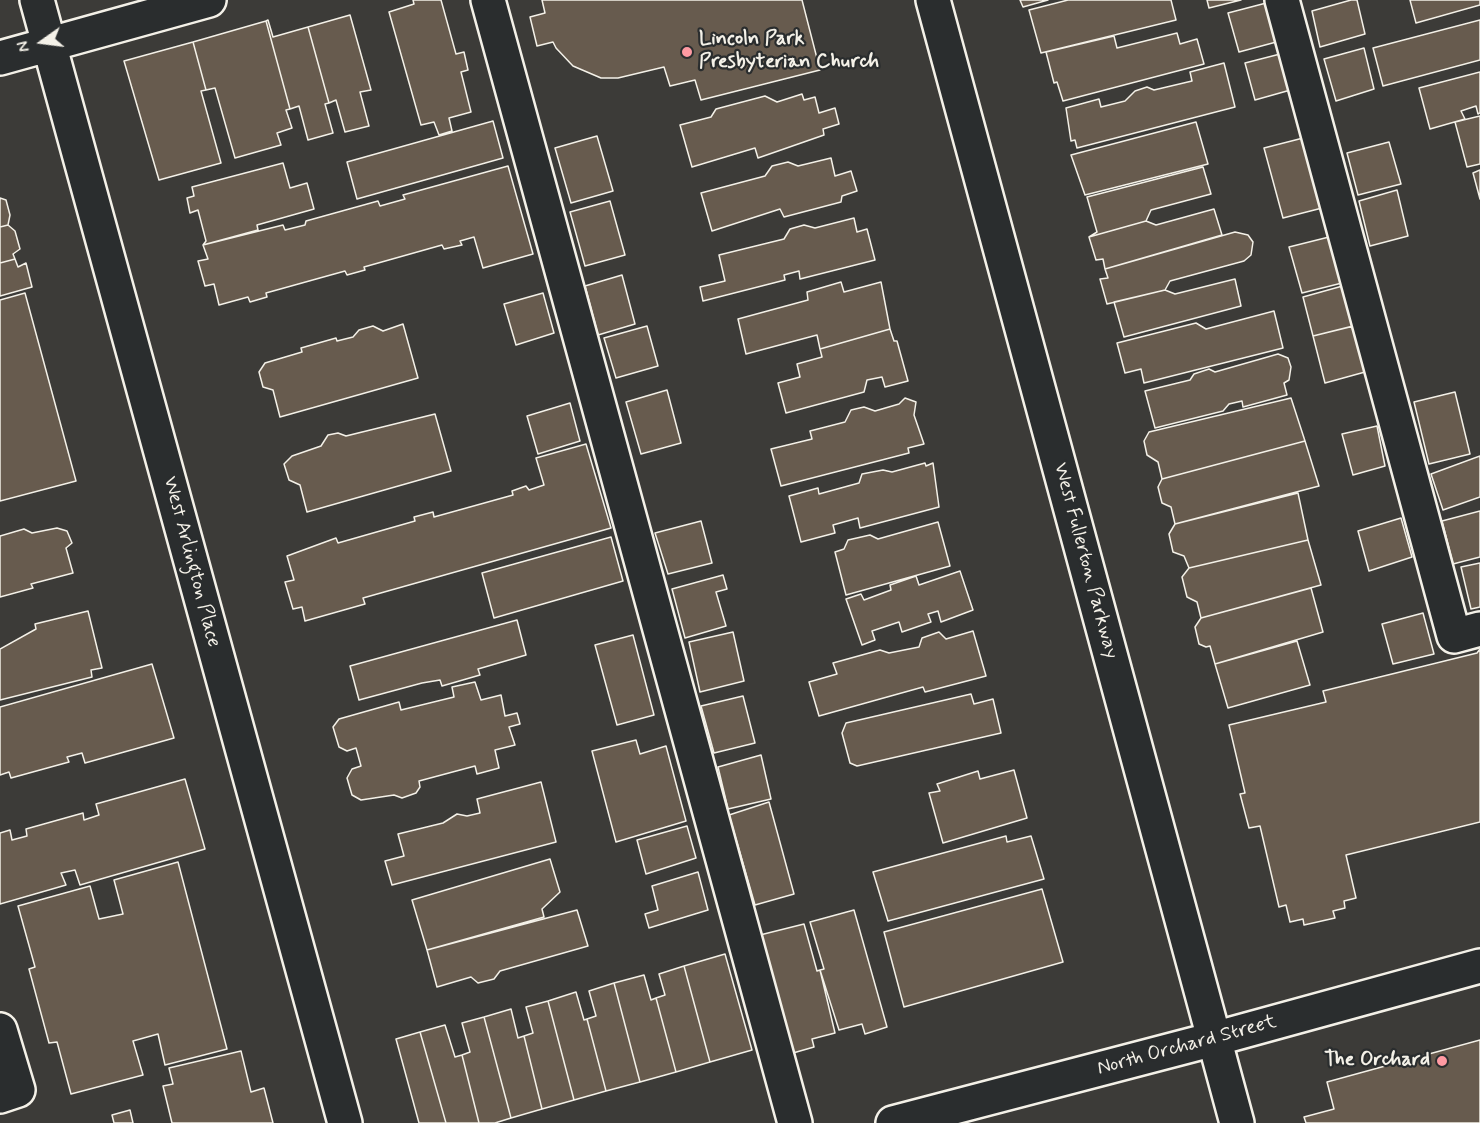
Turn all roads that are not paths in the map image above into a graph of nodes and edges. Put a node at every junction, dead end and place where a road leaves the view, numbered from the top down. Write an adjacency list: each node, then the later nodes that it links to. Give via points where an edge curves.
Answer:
1 (37, 0): 6 (street, West Arlington Place)
2 (209, 0): 6 (street)
3 (488, 0): 14 (street)
4 (933, 0): 11 (street, West Fullerton Parkway)
5 (1289, 2): 8 (street, via 1454,636)
6 (49, 45): 7 (street); 13 (street, West Arlington Place)
7 (0, 58)
8 (1480, 629)
9 (1480, 966): 11 (street, North Orchard Street)
10 (0, 1030): 12 (street, via 18,1090)
11 (1214, 1039): 15 (street, North Orchard Street); 16 (street, West Fullerton Parkway)
12 (0, 1096)
13 (345, 1123)
14 (795, 1123)
15 (893, 1123)
16 (1237, 1123)

